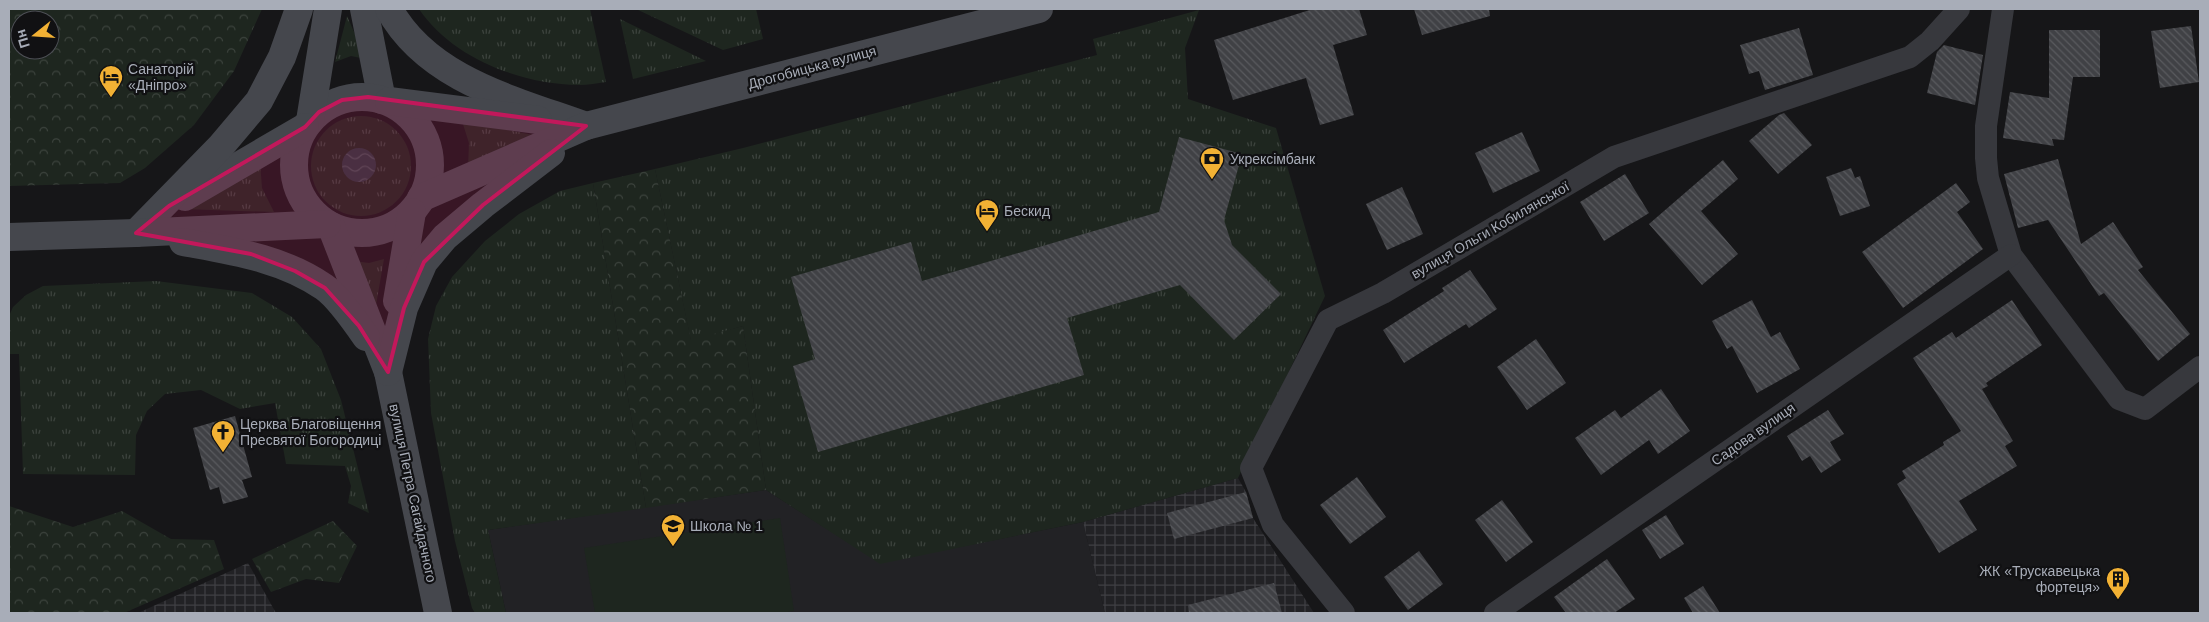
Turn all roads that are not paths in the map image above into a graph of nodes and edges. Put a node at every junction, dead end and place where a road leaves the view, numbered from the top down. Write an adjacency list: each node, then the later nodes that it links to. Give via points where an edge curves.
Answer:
1 (299, 9): 13 (street, via 282,57 259,101 221,146)
2 (328, 9): 9 (street)
3 (364, 9): 8 (street)
4 (389, 9): 10 (street, via 413,42 447,70 478,86)
5 (1039, 9): 10 (street, Дрогобицька вулиця)
6 (1959, 9): 20 (street, вулиця Ольги Кобилянської, via 1930,41 1910,57 1614,157 1383,293 1328,320 1252,468 1273,525)
7 (2002, 9): 15 (street, via 1986,126 1986,158 1988,178)
8 (384, 100): 9 (street, via 355,97 342,100 330,104); 10 (street); 11 (street, via 410,117 429,152 429,176)
9 (307, 124): 12 (street, via 296,148 294,170 298,191 310,210); 13 (street, via 169,206)
10 (586, 126): 11 (street); 17 (street, via 483,205 445,237 424,262 404,308)
11 (417, 205): 12 (street, via 398,223 383,230 365,234); 17 (street, via 398,284)
12 (329, 225): 13 (street); 17 (street)
13 (136, 233): 14 (street); 17 (street, via 251,254 295,270 326,288 358,326)
14 (9, 237)
15 (2011, 255): 16 (street, via 2119,399 2145,409); 18 (street, Садова вулиця)
16 (2200, 367)
17 (388, 372): 19 (street, вулиця Петра Сагайдачного)
18 (1508, 609)
19 (438, 613)
20 (1344, 613)

